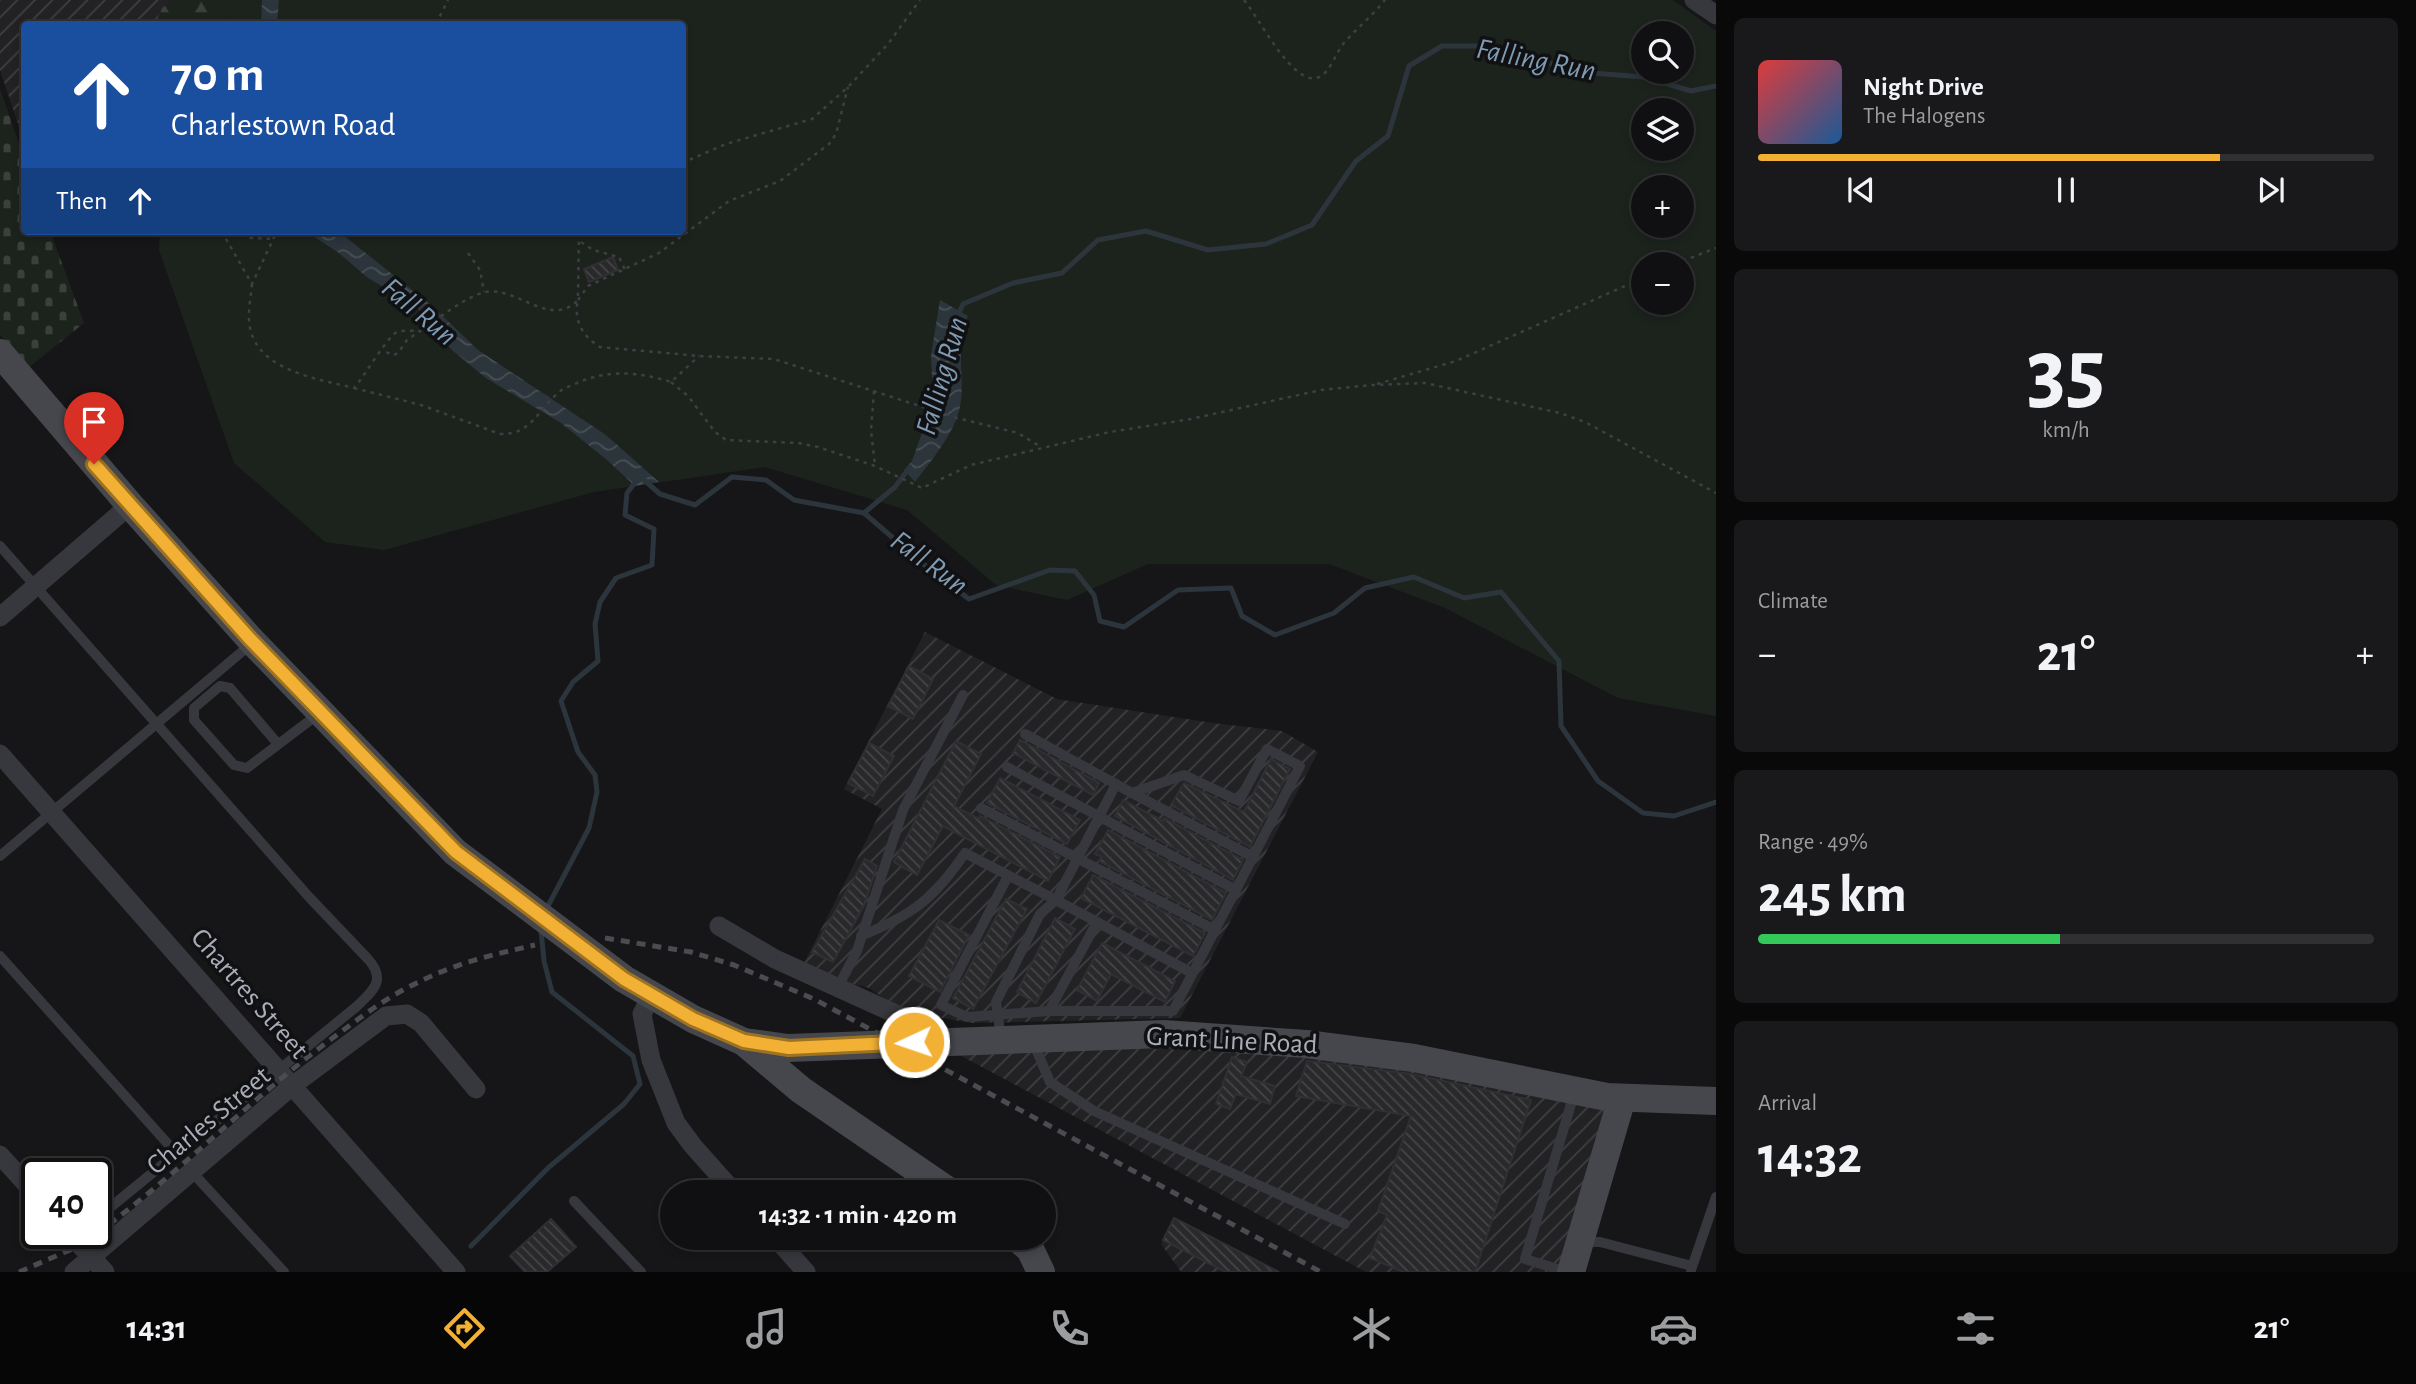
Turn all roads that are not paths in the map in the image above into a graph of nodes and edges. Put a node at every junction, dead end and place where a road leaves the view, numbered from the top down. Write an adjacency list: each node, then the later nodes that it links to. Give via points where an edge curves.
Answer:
1 (1694, 0): 2 (street)
2 (1716, 15)
3 (0, 353): 4 (street)
4 (130, 505): 6 (street); 8 (street)
5 (0, 546): 6 (lane)
6 (36, 586): 7 (street); 11 (lane)
7 (0, 617)
8 (254, 642): 10 (street); 11 (lane)
9 (963, 695): 30 (lane, via 902,810)
10 (320, 712): 13 (lane); 34 (street, via 456,852)
11 (157, 723): 19 (lane); 40 (lane, via 377,969 378,978 366,997)
12 (1025, 734): 16 (lane)
13 (278, 744): 13 (lane, via 247,768 234,765 194,720 194,708 219,686 230,688)
14 (0, 754): 19 (street, Chartres Street)
15 (1007, 767): 20 (lane)
16 (1116, 784): 17 (lane); 20 (lane)
17 (1132, 793): 22 (lane); 22 (lane, via 1184,775 1240,801 1267,749 1300,766)
18 (981, 808): 23 (lane)
19 (52, 813): 21 (lane); 40 (street, Chartres Street)
20 (1099, 817): 23 (lane); 25 (lane)
21 (0, 856)
22 (1253, 857): 25 (lane)
23 (1077, 859): 26 (lane); 29 (lane)
24 (1008, 876): 26 (lane); 30 (lane, via 965,853 946,881 918,906 897,922); 36 (lane, via 941,1006)
25 (1236, 890): 29 (lane)
26 (1056, 900): 27 (lane); 36 (lane, via 1040,914 996,1002)
27 (1097, 922): 32 (lane); 35 (lane)
28 (719, 926): 33 (street, via 775,959)
29 (1215, 930): 32 (lane)
30 (862, 936): 33 (lane)
31 (0, 956): 46 (lane)
32 (1192, 973): 35 (lane, via 1173,1011)
33 (838, 987): 39 (street, via 909,1020)
34 (651, 996): 38 (street); 50 (street, via 642,1014 651,1060 676,1123)
35 (1049, 1011): 36 (lane)
36 (1000, 1026): 37 (street, Grant Line Road); 39 (street, Grant Line Road)
37 (1032, 1039): 43 (street, Grant Line Road, via 1164,1034 1306,1044 1414,1058); 55 (lane, via 1050,1082 1094,1111)
38 (744, 1041): 39 (street, Grant Line Road, via 789,1048); 51 (street, via 801,1090)
39 (914, 1042)
40 (278, 1069): 41 (street, Chartres Street); 46 (lane)
41 (292, 1086): 42 (street, Charles Street, via 386,1016 407,1014 431,1032); 48 (street, Charles Street); 64 (street, Chartres Street)
42 (476, 1089)
43 (1575, 1090): 44 (street, Grant Line Road); 68 (lane, via 1525,1259)
44 (1622, 1098): 45 (street, Grant Line Road); 56 (street)
45 (1716, 1101)
46 (176, 1153): 54 (lane)
47 (0, 1155): 49 (street)
48 (192, 1172): 60 (street, Charles Street); 63 (lane)
49 (21, 1178)
50 (723, 1180)
51 (932, 1180)
52 (1716, 1197): 61 (lane)
53 (574, 1201): 65 (lane)
54 (112, 1206)
55 (1345, 1224)
56 (1579, 1242): 61 (lane, via 1600,1241); 68 (street)
57 (85, 1249): 60 (street)
58 (787, 1250): 66 (street)
59 (1030, 1250): 67 (street)
60 (98, 1265): 62 (street, Charles Street)
61 (1691, 1269)
62 (74, 1272)
63 (284, 1272)
64 (456, 1272)
65 (642, 1272)
66 (806, 1272)
67 (1041, 1272)
68 (1569, 1272)

